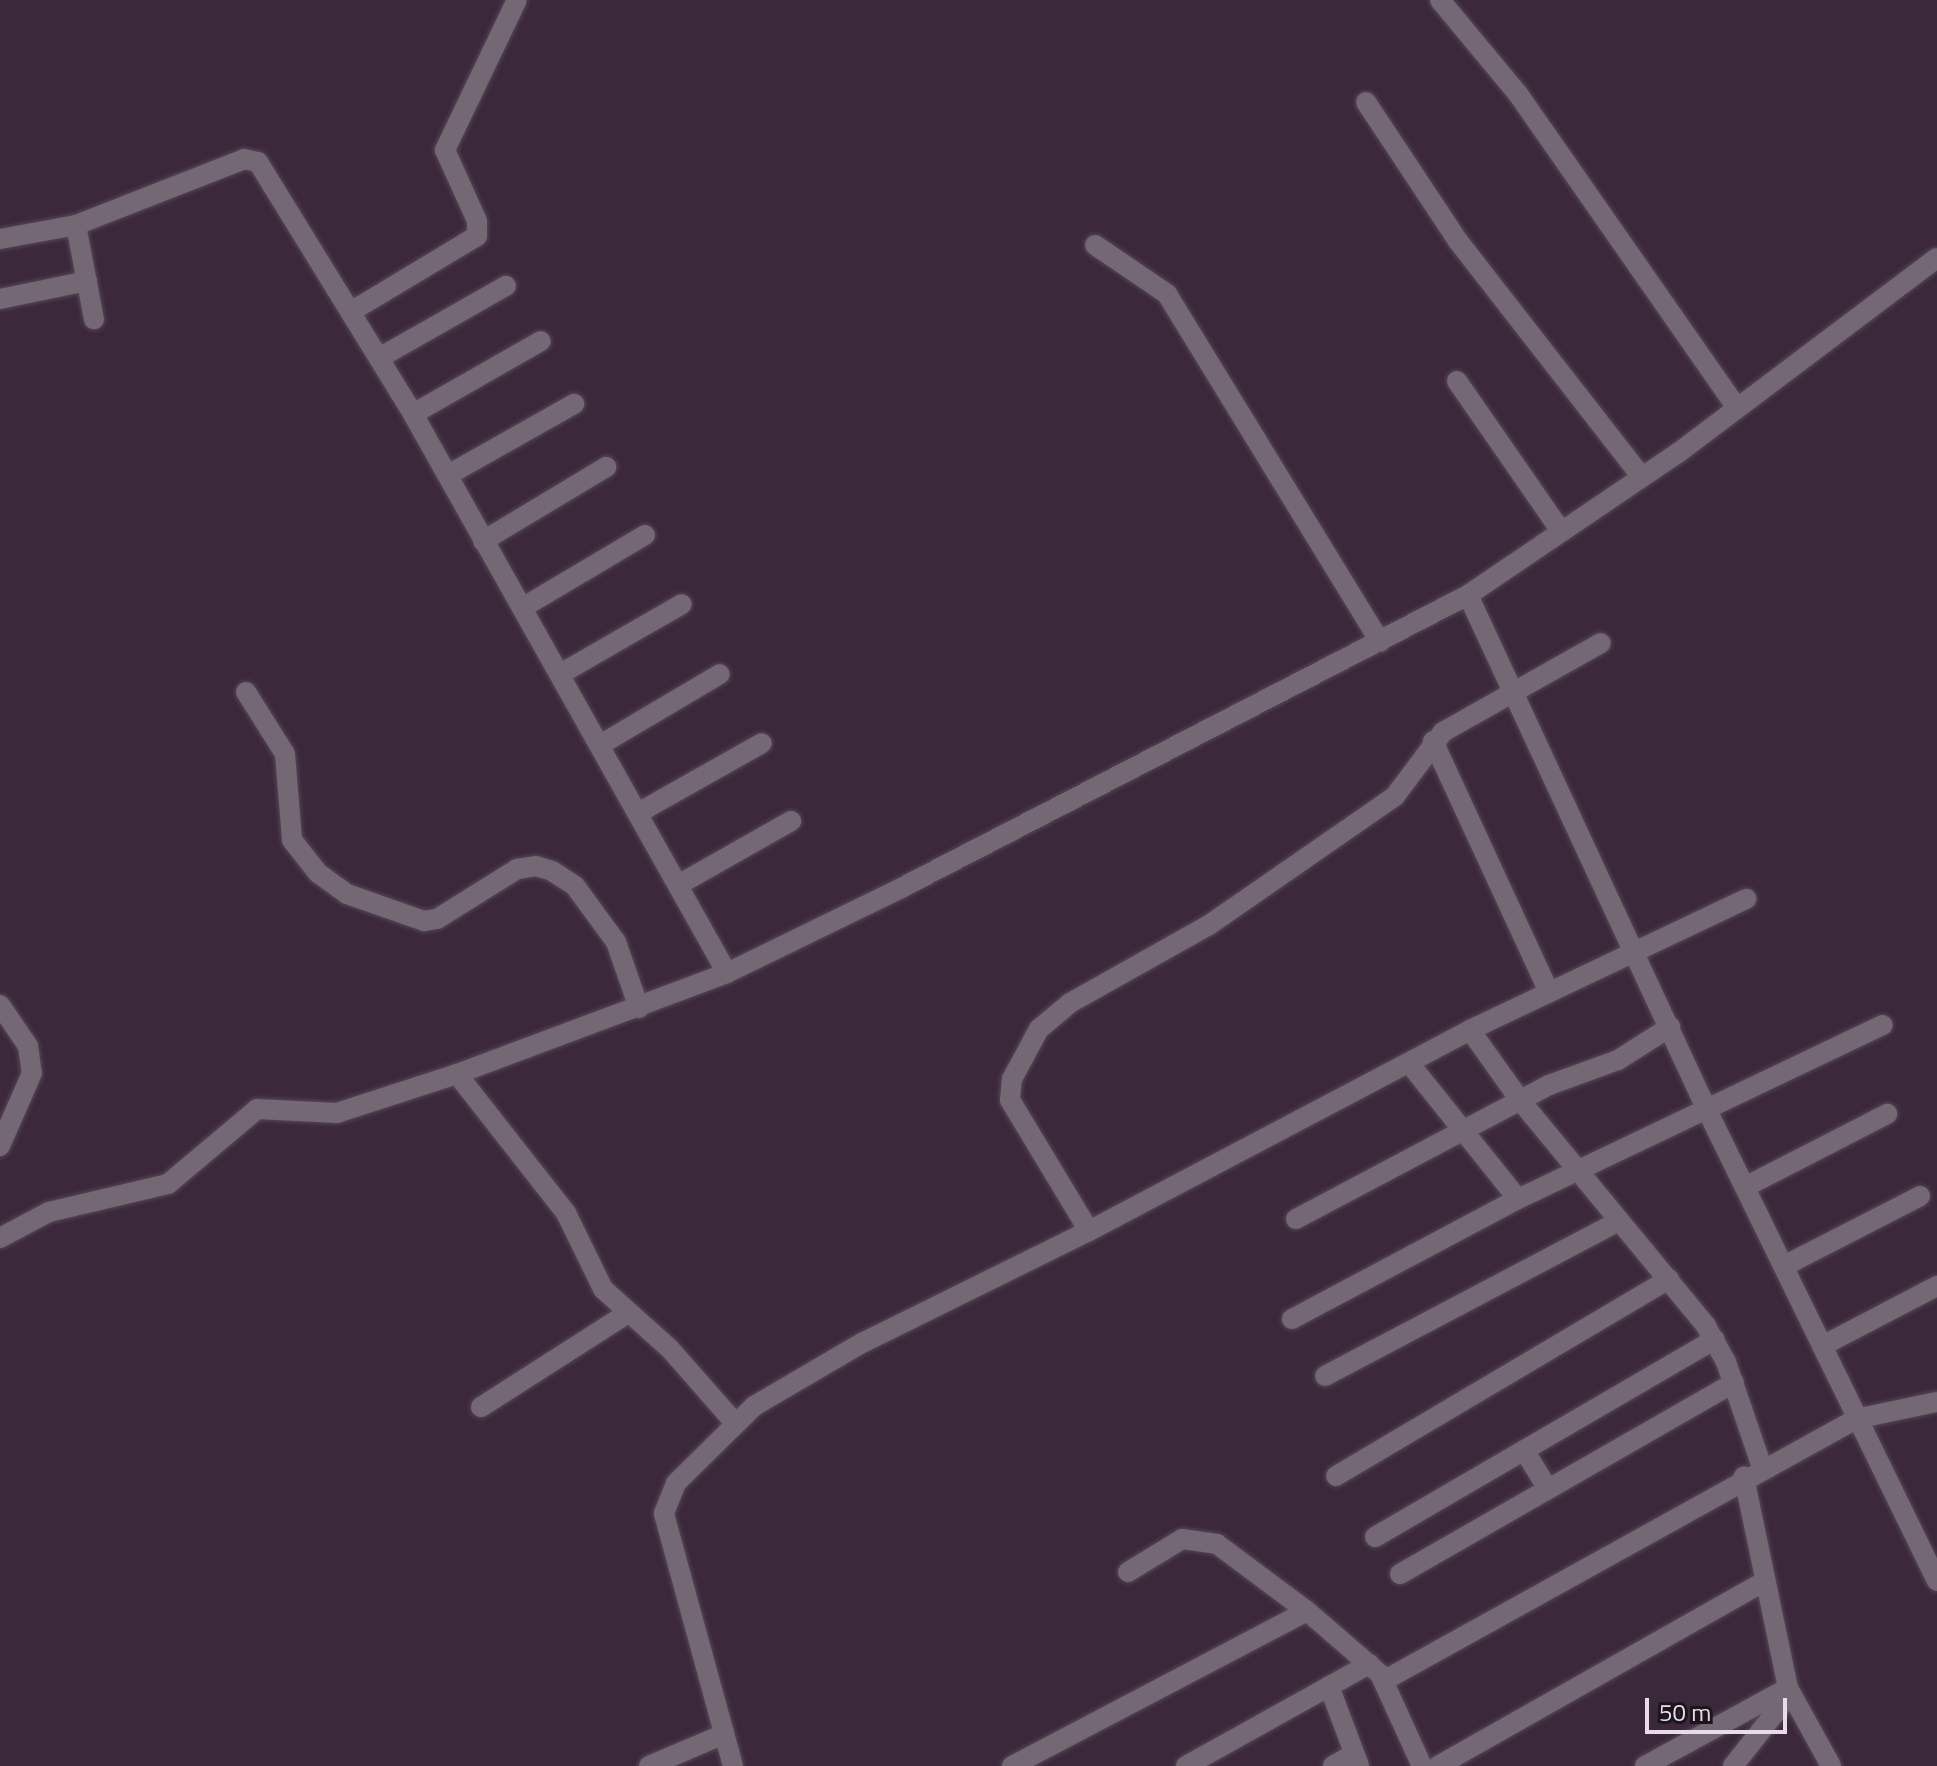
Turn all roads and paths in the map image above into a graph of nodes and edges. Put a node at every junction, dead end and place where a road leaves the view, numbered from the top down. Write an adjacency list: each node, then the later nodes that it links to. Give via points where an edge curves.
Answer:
1 (517, 0): 11 (street, via 445,150 477,221 477,236)
2 (1440, 0): 17 (street, via 1503,75)
3 (1366, 102): 21 (street, via 1458,241)
4 (76, 225): 5 (street); 8 (street); 11 (street, via 254,159)
5 (0, 239)
6 (1095, 245): 28 (street, via 1167,294)
7 (1937, 258): 17 (street)
8 (87, 281): 10 (street); 12 (street)
9 (506, 286): 14 (street)
10 (0, 299)
11 (352, 311): 14 (street)
12 (94, 319)
13 (541, 341): 18 (street)
14 (379, 358): 18 (street)
15 (1457, 381): 22 (street)
16 (574, 404): 20 (street)
17 (1736, 407): 21 (street)
18 (413, 414): 20 (street)
19 (606, 467): 24 (street)
20 (448, 475): 24 (street)
21 (1642, 477): 22 (street)
22 (1560, 530): 25 (street)
23 (645, 535): 27 (street)
24 (483, 541): 27 (street)
25 (1468, 595): 28 (street); 33 (street)
26 (682, 604): 30 (street)
27 (522, 608): 30 (street)
28 (1380, 642): 42 (street)
29 (1601, 643): 33 (street)
30 (562, 673): 36 (street)
31 (720, 674): 36 (street)
32 (246, 692): 45 (street, via 285,754 292,840 318,873 347,894 424,921 437,919 517,869 536,866 552,871 575,886 616,942)
33 (1514, 692): 34 (street); 41 (street)
34 (1433, 741): 43 (street); 62 (street, via 1395,796 1209,925 1070,1003 1039,1029 1012,1079 1010,1100)
35 (762, 743): 37 (street)
36 (600, 745): 37 (street)
37 (638, 813): 39 (street)
38 (791, 821): 39 (street)
39 (678, 885): 42 (street)
40 (1746, 899): 41 (street)
41 (1635, 949): 43 (street); 47 (street)
42 (727, 973): 45 (street)
43 (1549, 992): 48 (street)
44 (0, 1005): 55 (street, via 28,1046 32,1073)
45 (639, 1008): 50 (street)
46 (1883, 1025): 52 (street)
47 (1670, 1027): 51 (street, via 1618,1060); 52 (street)
48 (1470, 1030): 49 (street); 51 (street)
49 (1409, 1063): 54 (street); 62 (street)
50 (457, 1074): 63 (street, via 337,1113 257,1109 168,1184 49,1212); 67 (street, via 566,1213 603,1289)
51 (1520, 1100): 54 (street); 56 (street)
52 (1707, 1110): 56 (street); 57 (street)
53 (1887, 1114): 57 (street)
54 (1463, 1130): 59 (street); 60 (street)
55 (0, 1146)
56 (1579, 1170): 59 (street); 61 (street)
57 (1745, 1187): 64 (street)
58 (1920, 1196): 64 (street)
59 (1518, 1199): 68 (street)
60 (1296, 1219)
61 (1619, 1221): 65 (street); 71 (street)
62 (1089, 1231): 76 (street, via 862,1343 774,1391)
63 (0, 1238)
64 (1784, 1266): 70 (street)
65 (1669, 1279): 69 (street); 79 (street)
66 (1937, 1286): 70 (street)
67 (628, 1313): 74 (street); 76 (street, via 670,1349)
68 (1292, 1319)
69 (1715, 1339): 72 (street); 77 (street)
70 (1822, 1346): 75 (street)
71 (1325, 1376)
72 (1734, 1383): 78 (street); 80 (street)
73 (1937, 1402): 75 (street)
74 (481, 1407)
75 (1856, 1419): 78 (street); 85 (street)
76 (735, 1423): 91 (street, via 676,1483 664,1513)
77 (1524, 1450): 80 (street); 81 (street)
78 (1753, 1472): 84 (street); 88 (street)
79 (1336, 1476)
80 (1548, 1489): 83 (street)
81 (1375, 1537)
82 (1128, 1572): 86 (street, via 1182,1539 1199,1538 1217,1544)
83 (1400, 1574)
84 (1765, 1581): 90 (street); 99 (street)
85 (1937, 1581)
86 (1307, 1611): 87 (street); 95 (street)
87 (1369, 1664): 88 (street); 89 (street)
88 (1385, 1680): 98 (street)
89 (1329, 1686): 92 (street); 96 (street)
90 (1788, 1688): 100 (street); 101 (street, via 1779,1708); 102 (street)
91 (724, 1734): 93 (street); 94 (street)
92 (1357, 1760): 97 (street)
93 (649, 1766)
94 (733, 1766)
95 (1012, 1766)
96 (1186, 1766)
97 (1333, 1766)
98 (1422, 1766)
99 (1438, 1766)
100 (1645, 1766)
101 (1733, 1766)
102 (1831, 1766)

